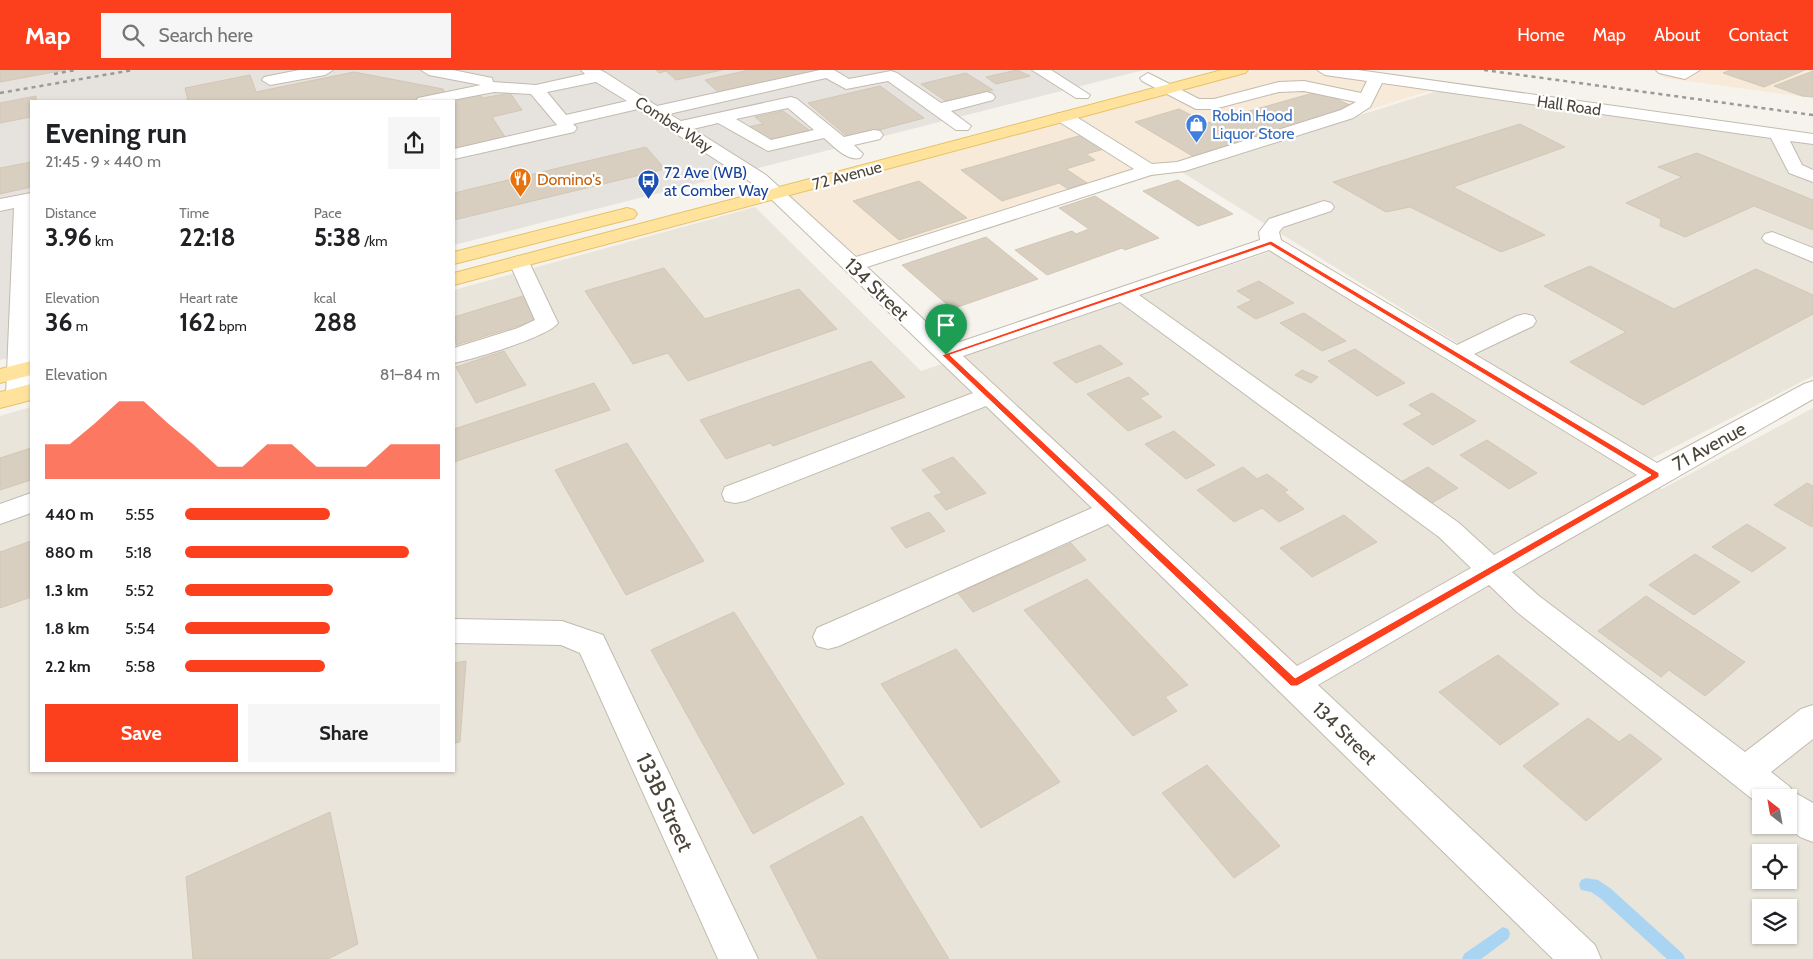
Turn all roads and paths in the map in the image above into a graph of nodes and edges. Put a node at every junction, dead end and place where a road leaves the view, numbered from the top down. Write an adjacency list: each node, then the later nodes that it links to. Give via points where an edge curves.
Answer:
1 (325, 70): 15 (street)
2 (429, 70): 16 (street)
3 (1040, 70): 21 (street)
4 (1180, 70): 12 (main road, 72 Avenue)
5 (1240, 70): 20 (main road, 72 Avenue)
6 (1664, 70): 7 (street, via 1685,74)
7 (1692, 70)
8 (1330, 71): 14 (street, Hall Road); 18 (street)
9 (835, 72): 13 (street, via 846,84); 25 (street)
10 (909, 72): 13 (street)
11 (594, 73): 19 (street); 26 (street, Comber Way)
12 (1139, 73): 20 (street); 21 (main road, 72 Avenue)
13 (891, 76): 29 (street)
14 (1376, 78): 23 (street); 34 (street, Hall Road, via 1444,94)
15 (270, 80)
16 (486, 81)
17 (691, 89): 25 (street)
18 (1324, 89): 20 (street, via 1278,87 1214,104 1196,104); 23 (street)
19 (536, 90): 24 (street, via 494,86); 30 (street)
20 (1168, 90): 27 (main road, 72 Avenue)
21 (1082, 95): 27 (main road, 72 Avenue)
22 (987, 97): 29 (street)
23 (1366, 99): 40 (street, via 1358,109 1347,114 1178,166)
24 (429, 100)
25 (704, 100): 26 (street)
26 (648, 108): 30 (street); 33 (street, Comber Way)
27 (1064, 108): 40 (street); 42 (main road, 72 Avenue)
28 (720, 117): 33 (street); 38 (street, via 768,146); 38 (street, via 791,102)
29 (935, 120): 32 (main road); 32 (street)
30 (563, 121): 39 (street, via 568,128)
31 (981, 122): 32 (main road)
32 (962, 126)
33 (678, 127): 42 (street, Comber Way)
34 (1778, 134): 36 (street, Hall Road); 41 (street, via 1795,168)
35 (874, 135): 38 (street)
36 (1813, 139)
37 (890, 145): 38 (main road, 72 Avenue)
38 (840, 147)
39 (455, 154)
40 (1150, 170): 51 (street)
41 (1813, 176)
42 (770, 183): 49 (main road, 72 Avenue); 50 (main road, 72 Avenue); 51 (street, 134 Street)
43 (28, 200): 44 (street); 58 (street)
44 (0, 205)
45 (1324, 207): 47 (street, via 1276,223 1269,232)
46 (1772, 238): 48 (street)
47 (1271, 242): 53 (street); 55 (street)
48 (1813, 256)
49 (455, 258)
50 (519, 262): 52 (main road, 72 Avenue); 57 (street, via 547,323)
51 (851, 265): 56 (street, 134 Street)
52 (455, 279)
53 (1123, 294): 56 (street); 67 (street, via 1449,530)
54 (1525, 321): 55 (street)
55 (1456, 354): 62 (street)
56 (946, 355): 61 (street, 134 Street)
57 (455, 356)
58 (17, 371): 60 (street)
59 (1813, 389): 62 (street, 71 Avenue)
60 (16, 396)
61 (989, 396): 63 (street); 65 (street, 134 Street)
62 (1657, 475): 67 (street, 71 Avenue)
63 (735, 494)
64 (30, 503): 66 (street)
65 (1111, 511): 69 (street); 70 (street, 134 Street)
66 (0, 514)
67 (1491, 568): 70 (street, 71 Avenue); 72 (street, via 1528,604)
68 (455, 631): 76 (street, 133B Street, via 562,633 592,644)
69 (828, 637)
70 (1294, 684): 77 (street, 134 Street)
71 (1813, 719): 72 (street)
72 (1746, 772): 73 (street)
73 (1767, 789)
74 (1798, 813): 75 (street)
75 (1813, 825)
76 (738, 959)
77 (1581, 959)

